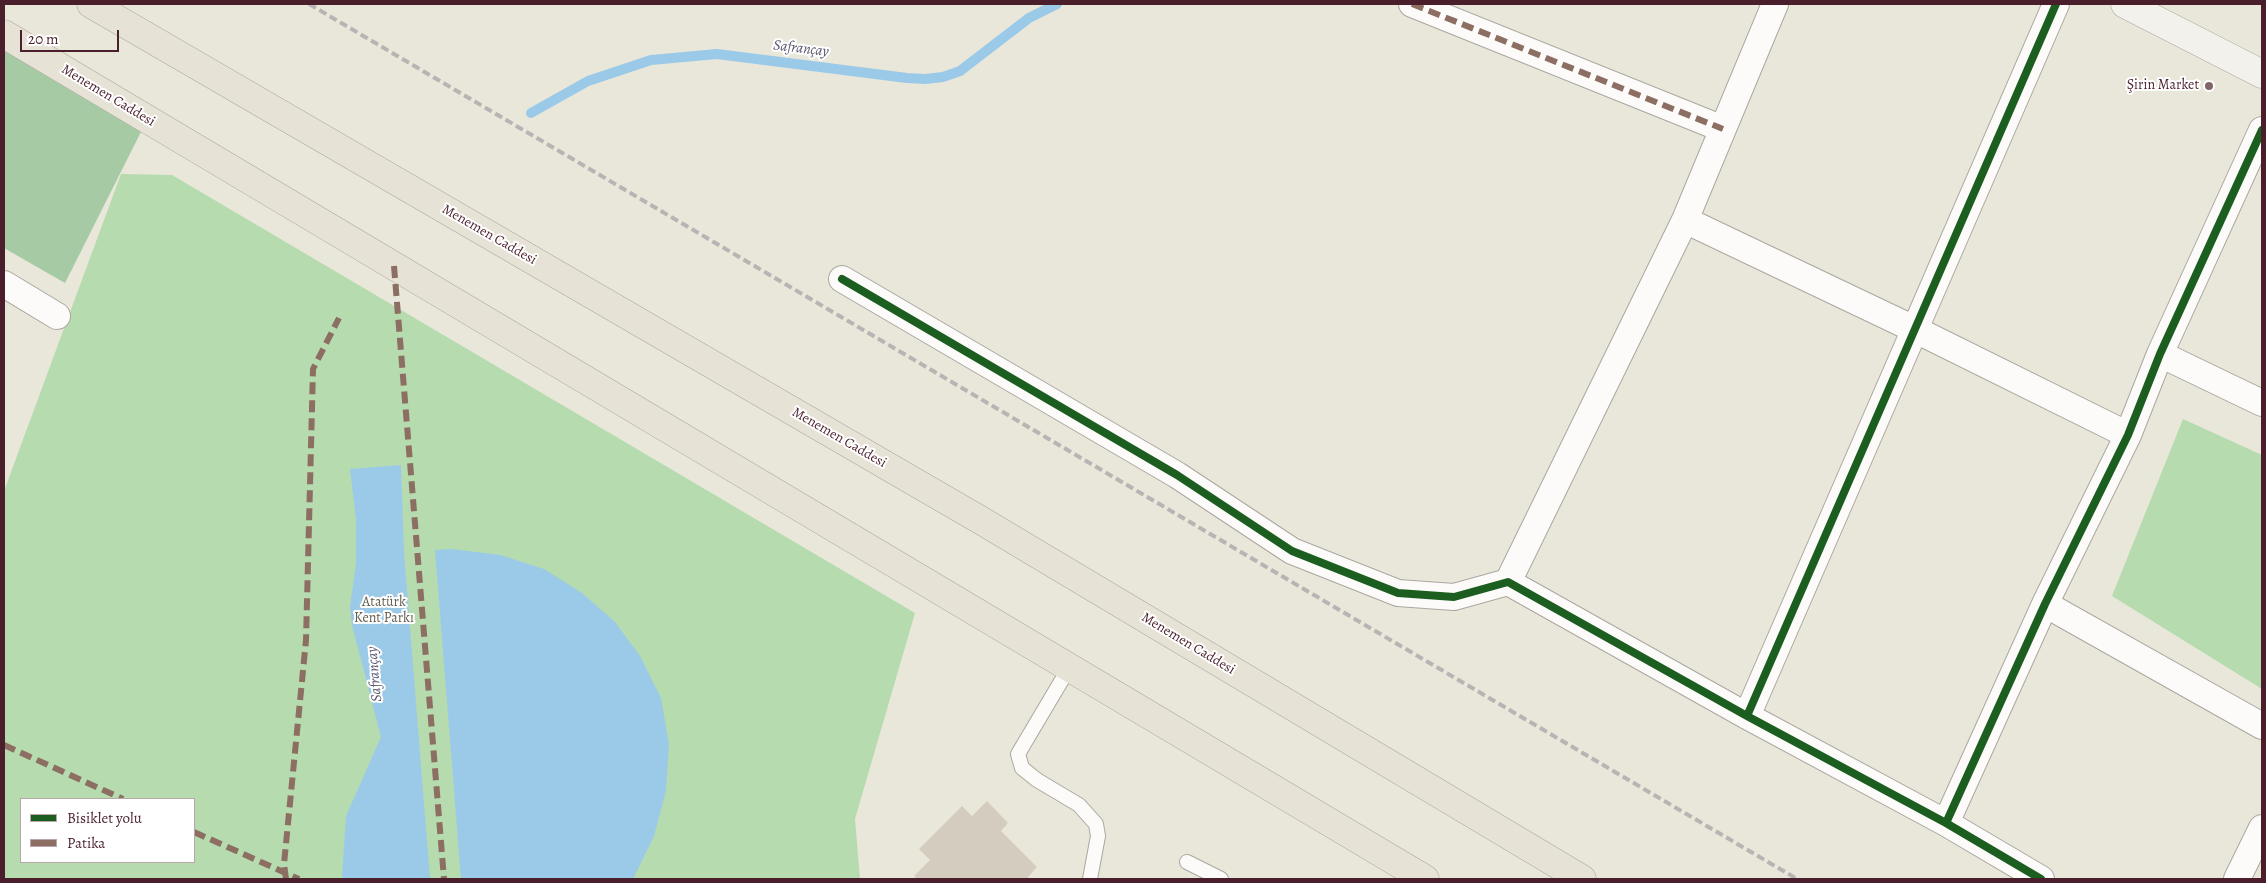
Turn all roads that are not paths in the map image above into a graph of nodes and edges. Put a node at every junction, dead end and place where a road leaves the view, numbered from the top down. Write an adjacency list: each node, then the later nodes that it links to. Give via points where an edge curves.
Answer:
1 (91, 4): 29 (main road, Menemen Caddesi, via 982,521)
2 (1412, 4): 8 (street)
3 (1775, 4): 8 (street)
4 (2056, 4): 14 (street)
5 (2125, 4): 7 (main road)
6 (4, 34): 20 (main road, Menemen Caddesi)
7 (2262, 74)
8 (1723, 129): 10 (street)
9 (2262, 130): 15 (street)
10 (1685, 220): 14 (street); 18 (street)
11 (842, 279): 18 (street, via 1176,475 1292,551 1398,594 1454,597)
12 (4, 284): 13 (street)
13 (57, 316)
14 (1914, 329): 17 (street); 21 (street)
15 (2160, 354): 16 (street); 17 (street)
16 (2262, 404)
17 (2128, 435): 19 (street)
18 (1508, 582): 21 (street)
19 (2045, 604): 22 (street); 23 (street)
20 (1069, 668): 26 (lane, via 1018,754 1022,768 1079,805 1096,824 1098,836); 28 (main road, Menemen Caddesi)
21 (1747, 716): 23 (street)
22 (2262, 726)
23 (1946, 823): 30 (street)
24 (2262, 828): 31 (street)
25 (1187, 862): 27 (lane)
26 (1090, 879)
27 (1221, 879)
28 (1425, 879)
29 (1582, 879)
30 (2041, 879)
31 (2237, 879)

